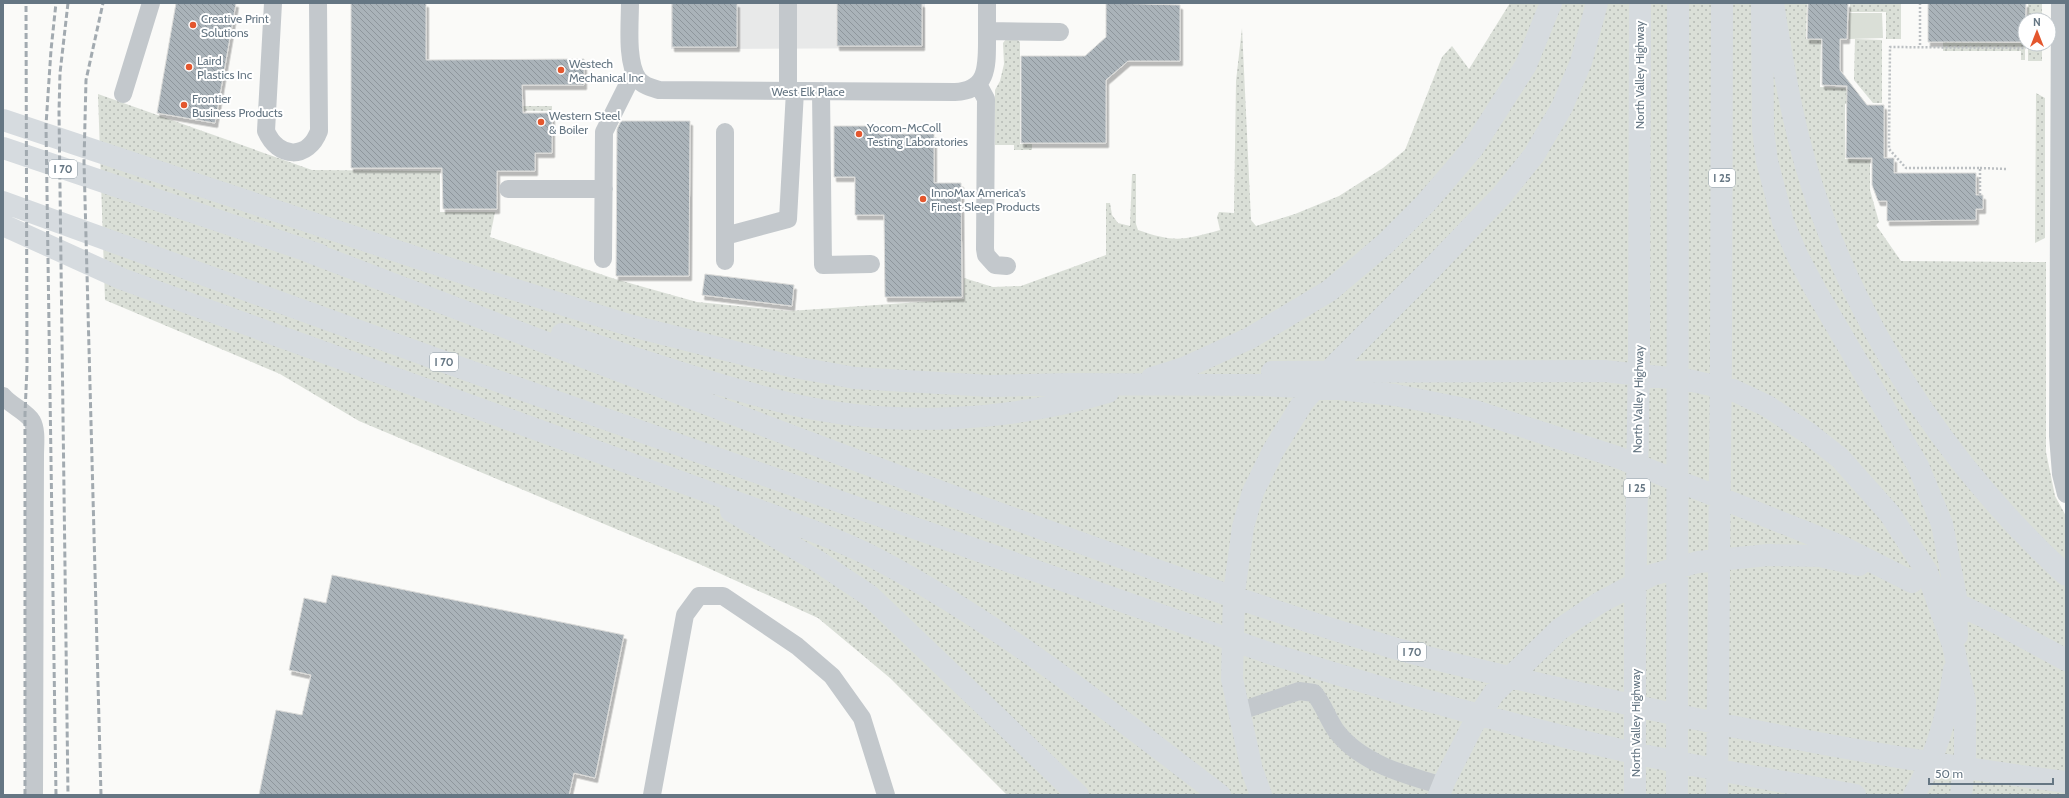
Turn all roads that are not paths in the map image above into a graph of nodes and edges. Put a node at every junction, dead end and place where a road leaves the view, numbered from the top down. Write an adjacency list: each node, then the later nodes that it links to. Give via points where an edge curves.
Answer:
1 (151, 3): 21 (street)
2 (273, 3): 3 (street, via 266,131 275,147 292,153 310,147 319,131)
3 (318, 3)
4 (630, 3): 17 (street, via 630,49)
5 (788, 3): 19 (street)
6 (987, 3): 15 (street)
7 (1551, 3): 31 (highway, via 1526,65 1473,148 1425,204 1386,243 1329,291 1250,338 1184,368 1086,398 995,415 914,418 854,414 792,404 649,363)
8 (1597, 3): 43 (highway, via 1581,62 1562,107 1534,155 1502,195 1336,364 1303,402 1274,451 1254,492 1243,526 1235,585 1232,679)
9 (1640, 3): 52 (highway, North Valley Highway / I 25)
10 (1678, 3): 53 (highway)
11 (1722, 3): 54 (highway, I 25, via 1722,353)
12 (1762, 3): 56 (highway, via 1762,108 1767,161 1783,222 1816,291 1918,466 1942,524 1950,563 1956,597 1957,648 1950,692 1936,746)
13 (1773, 3): 40 (highway, via 1796,130 1820,211 1847,276 1882,347 1970,473 2002,512)
14 (2060, 3): 30 (street)
15 (987, 31): 16 (street); 18 (street, via 986,71)
16 (1060, 32)
17 (636, 76): 19 (street, West Elk Place, via 659,90); 26 (street, via 604,132)
18 (978, 84): 20 (street, West Elk Place, via 959,92); 35 (street, via 986,99 985,249 986,255 995,265)
19 (791, 91): 20 (street, West Elk Place); 29 (street, via 788,219)
20 (821, 91): 34 (street, via 823,265)
21 (123, 94)
22 (3, 120): 36 (highway, via 487,281 632,326 794,367 855,378 990,386)
23 (725, 132): 29 (street)
24 (3, 148): 31 (highway, I 70)
25 (508, 189): 26 (street)
26 (604, 189): 32 (street)
27 (3, 202): 55 (highway, I 70, via 766,477 1266,652 1365,684 1533,729 1635,753)
28 (3, 225): 38 (highway, via 122,279)
29 (725, 236): 33 (street)
30 (2062, 242): 39 (street, via 2058,449)
31 (307, 251): 44 (highway, I 70, via 781,434 1140,564 1273,610 1396,648 1510,677 1757,732 1884,755)
32 (603, 259)
33 (725, 261)
34 (871, 264)
35 (1007, 266)
36 (1070, 384): 41 (highway, via 1264,385 1339,389 1394,395 1475,411 1617,457 1693,486 1843,547); 57 (highway, via 1274,372 1604,371 1688,380 1733,390 1766,406 1808,432 1840,458 1890,514 1927,572 1953,645 1965,701 1965,758)
37 (3, 396): 46 (street, via 29,417 34,426)
38 (645, 469): 49 (highway, via 741,516 819,562 870,596); 50 (highway, via 772,515 875,558 973,616 1069,681)
39 (2066, 494)
40 (2066, 575)
41 (1912, 582): 42 (highway); 45 (highway, via 1820,556 1735,557 1698,562 1652,575 1599,603 1560,629 1494,693 1473,725)
42 (2066, 660)
43 (1238, 712): 45 (street, via 1299,691 1314,693 1322,702 1336,730 1360,753); 51 (highway)
44 (2066, 782)
45 (1441, 790)
46 (34, 795)
47 (652, 795): 48 (street, via 685,615 699,596 723,596 797,646 832,676 862,718)
48 (886, 795)
49 (1078, 795)
50 (1220, 795)
51 (1261, 795)
52 (1635, 795)
53 (1677, 795)
54 (1717, 795)
55 (1855, 795)
56 (1914, 795)
57 (1961, 795)

